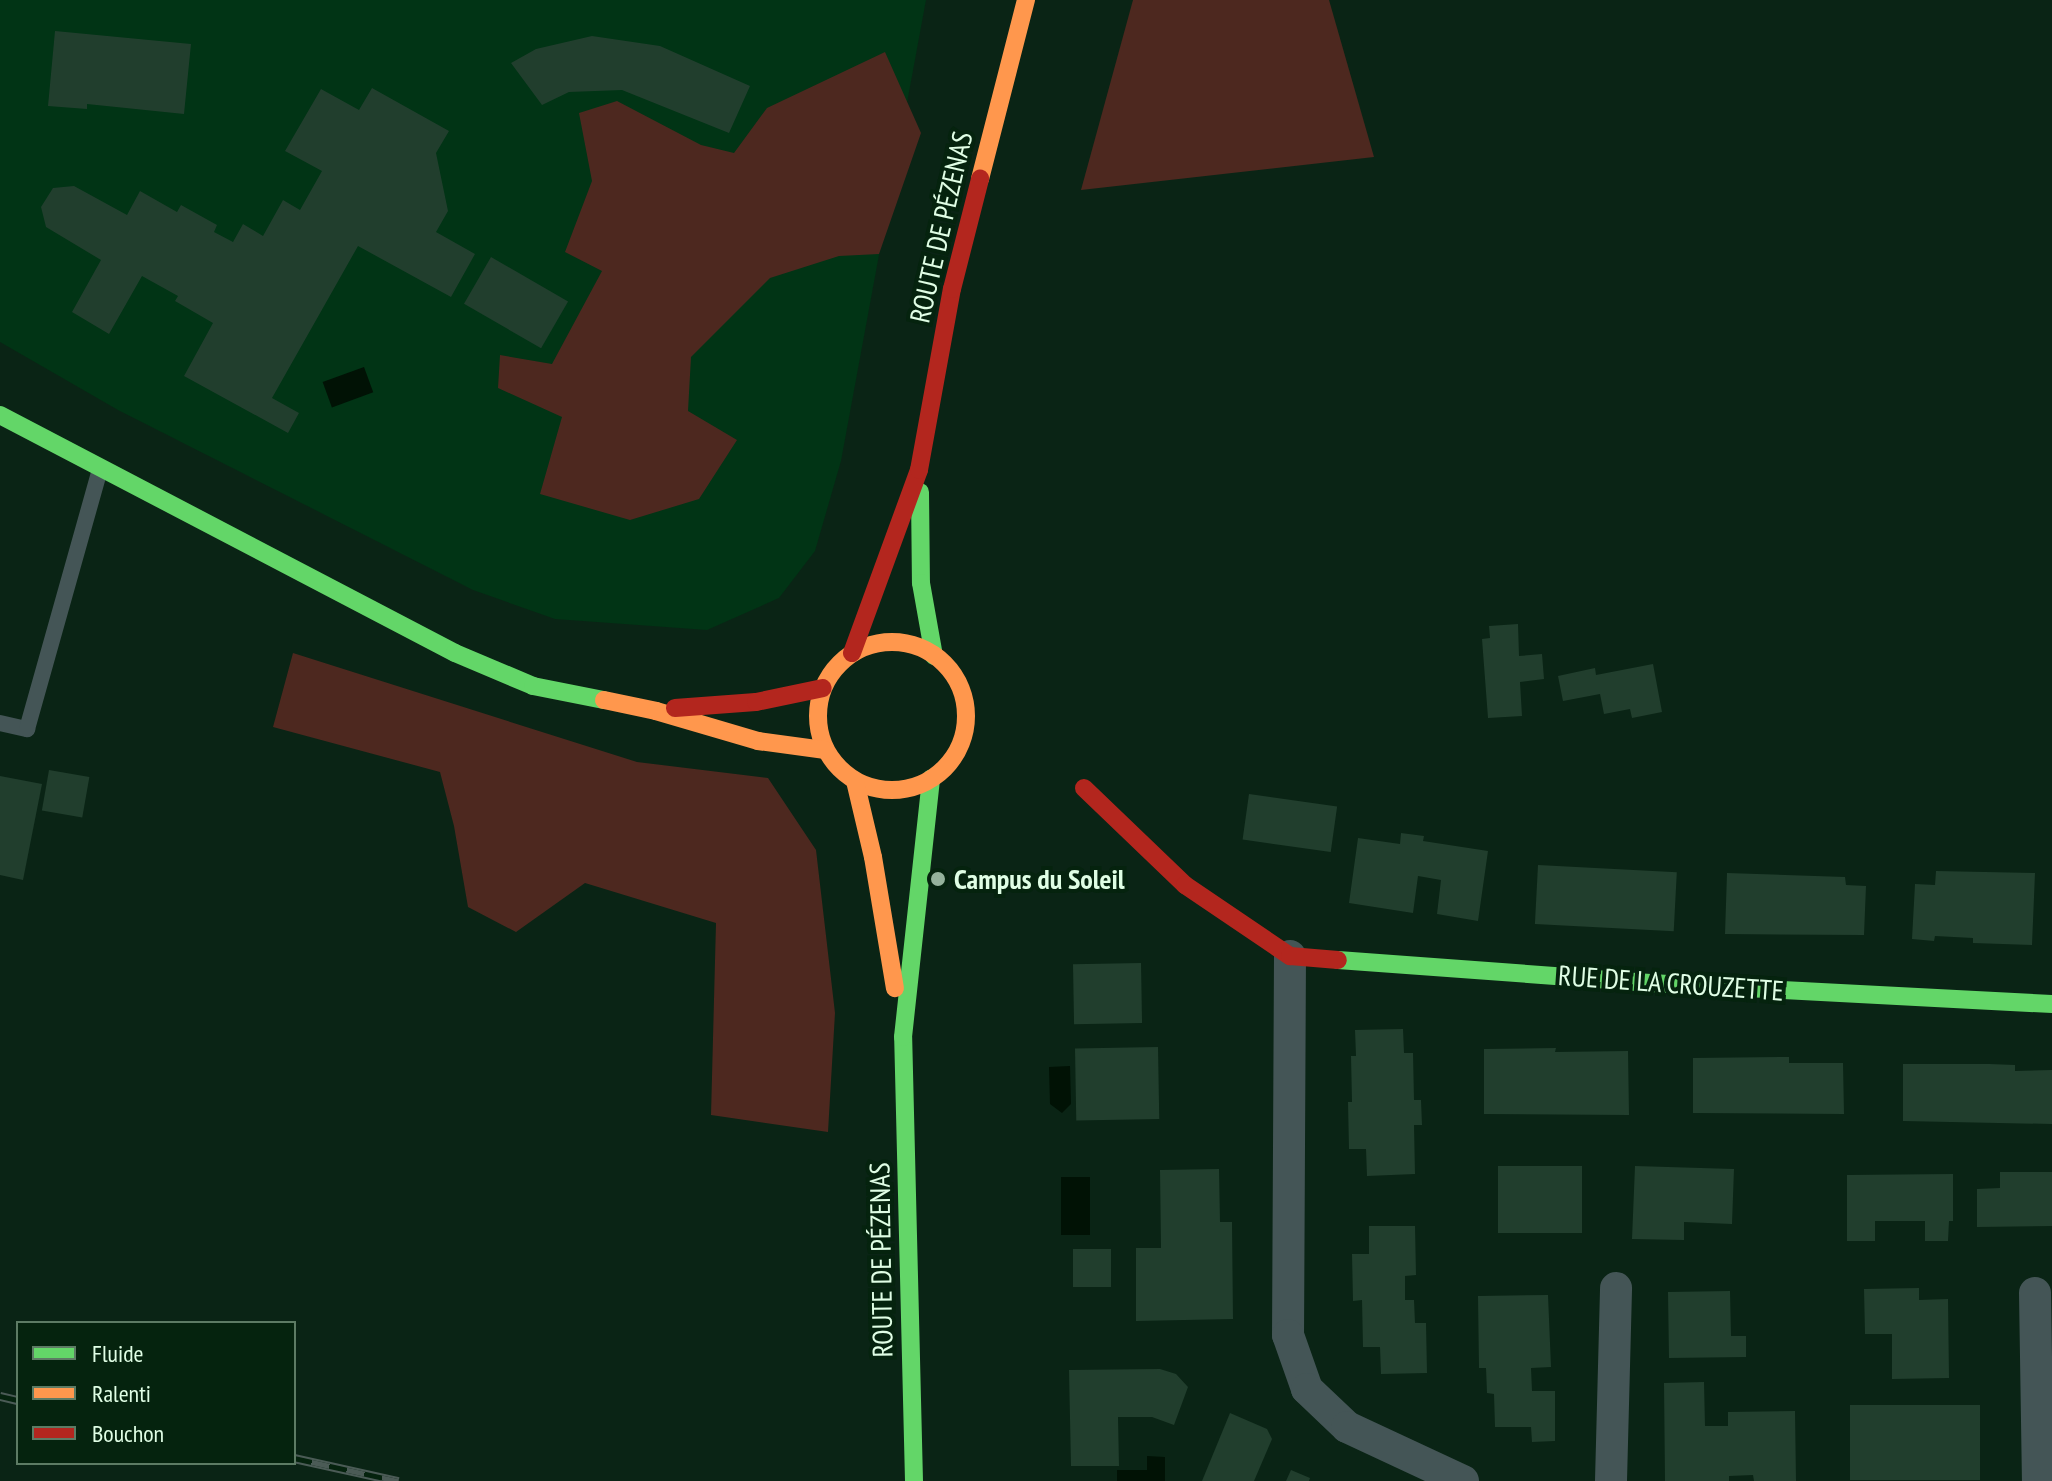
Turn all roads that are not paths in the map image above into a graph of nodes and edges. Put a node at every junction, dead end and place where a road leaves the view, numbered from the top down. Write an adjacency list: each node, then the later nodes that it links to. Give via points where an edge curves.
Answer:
1 (1026, 0): 4 (main road, ROUTE DE PÉZENAS, via 952,289)
2 (0, 415): 3 (main road)
3 (102, 465): 8 (main road, via 455,653 533,686); 9 (lane, via 27,729)
4 (919, 470): 5 (main road, ROUTE DE PÉZENAS); 6 (main road, ROUTE DE PÉZENAS, via 921,583)
5 (852, 653): 6 (main road, via 887,642 912,645); 7 (main road)
6 (934, 656): 11 (main road, via 955,676 966,718 953,759)
7 (823, 688): 8 (main road, via 756,702); 10 (main road, via 818,719)
8 (656, 711): 10 (main road, via 758,741)
9 (0, 723)
10 (825, 750): 12 (main road)
11 (931, 779): 12 (main road, via 893,791); 16 (main road, ROUTE DE PÉZENAS)
12 (855, 781): 16 (main road, ROUTE DE PÉZENAS)
13 (1084, 788): 14 (main road, RUE DE LA CROUZETTE, via 1185,885)
14 (1290, 956): 15 (main road, RUE DE LA CROUZETTE, via 1650,983); 20 (street, via 1288,1335 1307,1389 1347,1427)
15 (2052, 1004)
16 (903, 1037): 19 (main road, ROUTE DE PÉZENAS)
17 (1616, 1288): 21 (street)
18 (2035, 1293): 22 (street)
19 (914, 1481)
20 (1463, 1481)
21 (1611, 1481)
22 (2038, 1481)

